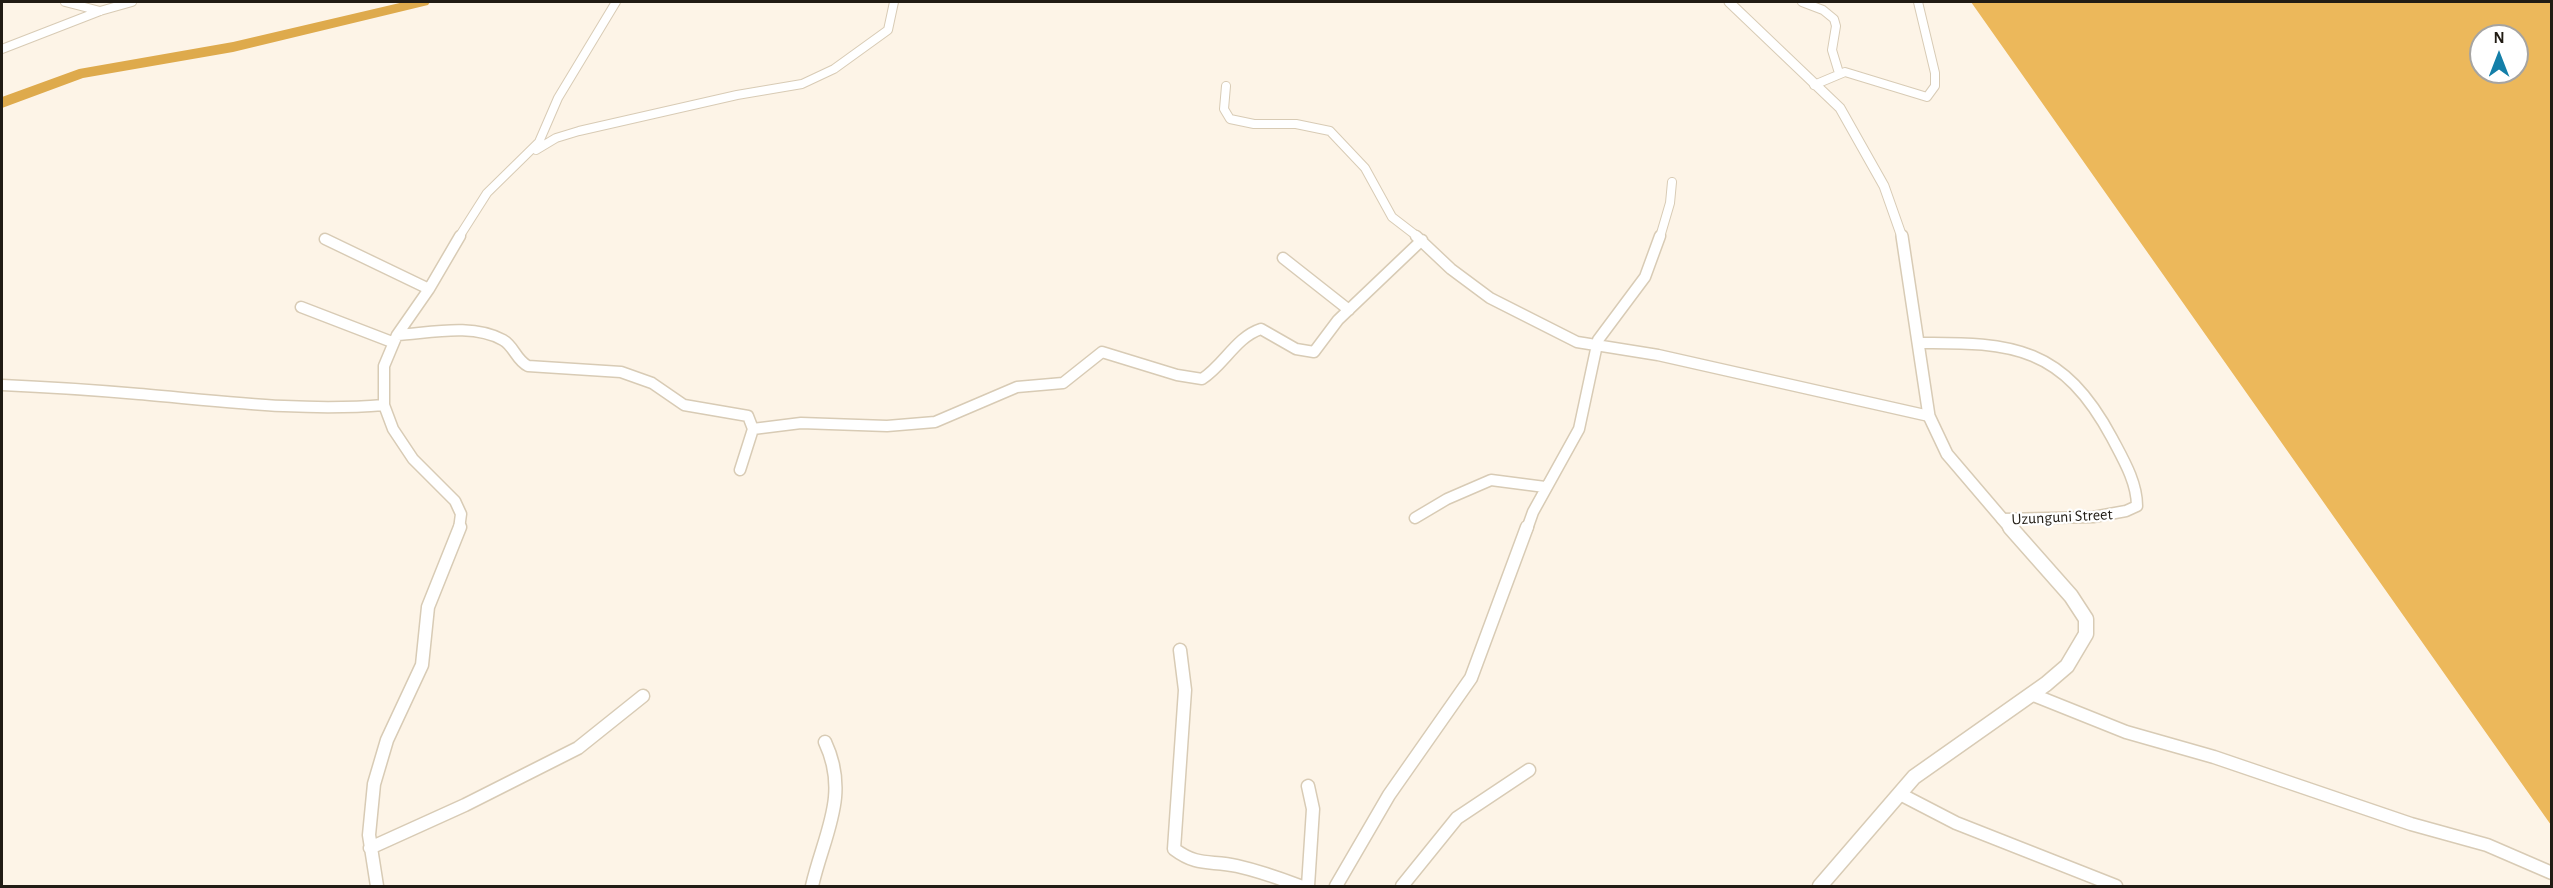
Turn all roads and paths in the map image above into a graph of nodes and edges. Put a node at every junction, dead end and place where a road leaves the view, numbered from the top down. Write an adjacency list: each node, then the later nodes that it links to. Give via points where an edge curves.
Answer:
1 (65, 2): 8 (street)
2 (132, 2): 8 (street)
3 (616, 2): 13 (street, via 577,63 538,142)
4 (894, 2): 13 (street, via 888,30 819,78 579,131 556,138)
5 (1729, 2): 11 (street)
6 (1802, 2): 10 (street, via 1834,19 1832,50)
7 (1918, 2): 10 (street, via 1935,73 1935,86 1927,97 1856,74)
8 (100, 11): 9 (street)
9 (2, 49)
10 (1839, 73): 11 (street)
11 (1814, 85): 22 (street, via 1840,108 1892,202 1901,228)
12 (1226, 86): 16 (street, via 1224,109 1230,119 1319,127 1338,137 1373,180 1386,210)
13 (526, 157): 18 (street, via 482,200)
14 (1672, 182): 23 (street, via 1671,203 1652,264)
15 (325, 239): 18 (street)
16 (1422, 240): 20 (street); 23 (street, via 1450,269 1490,298 1548,330)
17 (1283, 258): 20 (street)
18 (429, 289): 21 (street)
19 (301, 307): 21 (street)
20 (1349, 310): 27 (street, via 1314,352 1296,350 1266,331 1256,330 1202,379 1101,352 1063,383 1017,387 935,422 887,426 801,423)
21 (395, 338): 25 (street, via 384,366); 27 (street, via 466,331 498,338 511,347 520,363 640,377 684,405 748,416)
22 (1918, 343): 26 (street); 31 (street, Uzunguni Street, via 2004,346 2047,363 2068,378 2098,410 2137,492 2137,506 2129,512)
23 (1595, 347): 26 (street, via 1658,355); 29 (street, via 1579,429)
24 (2, 386): 25 (street, via 244,404)
25 (384, 405): 39 (street, via 402,445 455,501 461,514 459,533 428,607 422,665 380,762 369,815)
26 (1929, 416): 31 (street, via 1947,454)
27 (753, 429): 28 (street)
28 (740, 470)
29 (1545, 487): 30 (street, via 1491,480); 45 (street, via 1471,678 1389,795)
30 (1415, 518)
31 (2002, 519): 33 (street, via 2050,570 2086,619 2086,634 2078,651 2067,666)
32 (1180, 650): 43 (street, via 1185,699 1174,849 1189,860 1242,867)
33 (2031, 694): 38 (street, via 1933,761); 40 (street, via 2126,732 2487,845)
34 (643, 696): 39 (street, via 578,748)
35 (825, 742): 42 (street, via 834,755 840,784)
36 (1529, 770): 46 (street, via 1457,818)
37 (1308, 786): 44 (street, via 1313,809)
38 (1900, 794): 47 (street); 48 (street, via 1966,828)
39 (370, 848): 41 (street)
40 (2552, 873)
41 (377, 886)
42 (812, 886)
43 (1300, 886)
44 (1308, 886)
45 (1336, 886)
46 (1402, 886)
47 (1820, 886)
48 (2116, 886)

